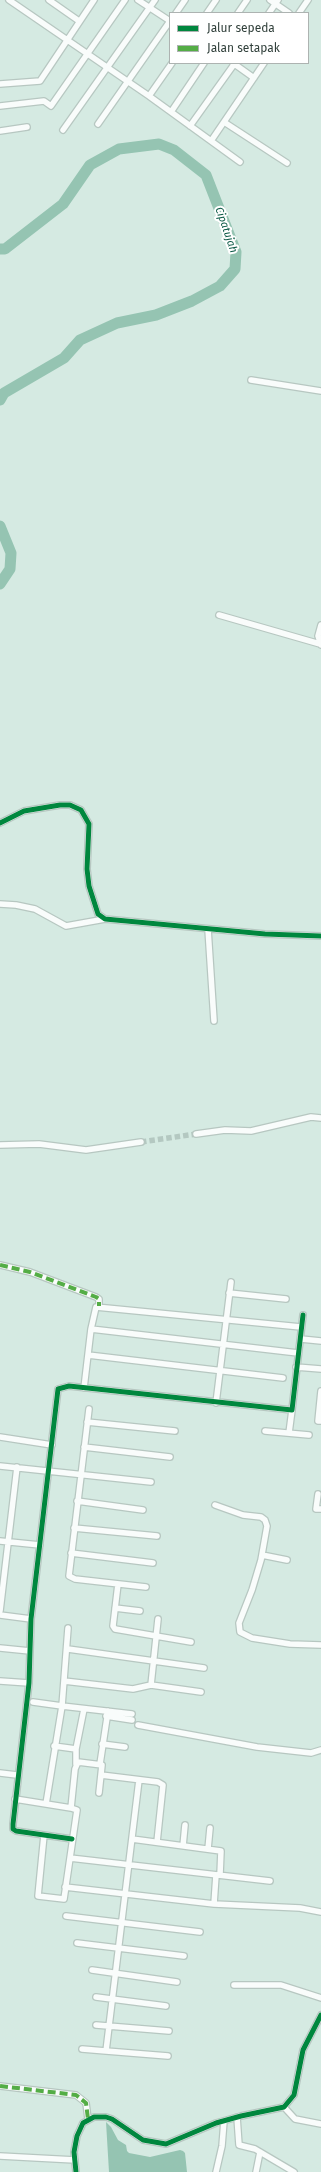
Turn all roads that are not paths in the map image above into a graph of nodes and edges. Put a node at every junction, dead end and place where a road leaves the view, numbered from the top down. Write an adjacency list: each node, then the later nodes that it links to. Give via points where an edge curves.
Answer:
1 (9, 0): 22 (street)
2 (49, 0): 20 (street)
3 (93, 0): 20 (street)
4 (125, 0): 23 (street)
5 (138, 0): 12 (street)
6 (155, 0): 12 (street)
7 (185, 0): 13 (street)
8 (216, 0): 14 (street)
9 (247, 0): 15 (street)
10 (308, 0): 18 (street)
11 (274, 1): 16 (street); 17 (street)
12 (150, 8): 19 (street); 29 (street)
13 (177, 12)
14 (208, 12)
15 (239, 12)
16 (269, 12)
17 (288, 12)
18 (300, 12)
19 (169, 20)
20 (79, 21): 22 (street)
21 (169, 22): 31 (street)
22 (66, 39): 23 (street); 32 (street, via 40,81)
23 (88, 54): 29 (street); 34 (street, via 51,106 44,101)
24 (171, 64): 33 (street)
25 (203, 64): 35 (street)
26 (233, 64): 38 (street)
27 (235, 64): 30 (street)
28 (263, 64): 30 (street)
29 (108, 68): 31 (street); 40 (street)
30 (254, 78): 36 (street)
31 (128, 82): 33 (street); 37 (street)
32 (0, 84)
33 (149, 96): 35 (street)
34 (0, 106)
35 (171, 112): 38 (street)
36 (224, 122): 42 (street); 44 (street)
37 (98, 124)
38 (190, 126): 42 (street)
39 (27, 128): 41 (street)
40 (63, 130)
41 (0, 131)
42 (211, 141): 43 (street)
43 (240, 162)
44 (287, 163)
45 (251, 380): 46 (street)
46 (321, 391)
47 (219, 615): 49 (street)
48 (321, 625): 49 (street, via 318,636)
49 (321, 645)
50 (0, 823): 52 (street, via 24,811 60,805 70,805 81,810 89,824 89,886 98,914)
51 (0, 904): 52 (street, via 35,909 66,926)
52 (105, 920): 53 (street)
53 (208, 929): 54 (street); 55 (street)
54 (321, 936)
55 (214, 1021)
56 (321, 1118): 57 (street, via 311,1117 251,1131 225,1130)
57 (196, 1134)
58 (141, 1142): 59 (street, via 86,1150 39,1144)
59 (0, 1145)
60 (0, 1265): 64 (street, via 30,1272 96,1297 99,1299)
61 (231, 1282): 62 (street)
62 (230, 1293): 63 (street); 66 (street)
63 (286, 1299)
64 (99, 1306): 66 (street); 68 (street, via 95,1308)
65 (303, 1315): 67 (street)
66 (226, 1319): 67 (street); 71 (street)
67 (301, 1327): 69 (street)
68 (91, 1329): 71 (street); 73 (street)
69 (301, 1339): 70 (street); 72 (street)
70 (321, 1341)
71 (223, 1345): 72 (street); 76 (street)
72 (298, 1353): 74 (street)
73 (88, 1356): 76 (street); 78 (street)
74 (296, 1367): 75 (street); 83 (street)
75 (321, 1369)
76 (220, 1371): 77 (street); 81 (street)
77 (283, 1378)
78 (84, 1388): 81 (street); 91 (street, via 64,1386 58,1389)
79 (321, 1391): 80 (street)
80 (321, 1395): 84 (street, via 318,1421)
81 (216, 1403): 83 (street)
82 (89, 1409): 85 (street)
83 (292, 1410): 88 (street)
84 (321, 1421)
85 (87, 1422): 86 (street); 92 (street)
86 (174, 1431)
87 (265, 1431): 88 (street)
88 (289, 1433): 89 (street)
89 (309, 1436)
90 (0, 1437): 91 (street)
91 (52, 1445): 96 (street)
92 (84, 1447): 93 (street); 97 (street)
93 (170, 1457)
94 (0, 1466): 95 (street)
95 (17, 1468): 96 (street); 107 (street)
96 (48, 1470): 97 (street); 108 (street)
97 (80, 1474): 98 (street); 100 (street)
98 (151, 1482)
99 (318, 1494): 102 (street, via 316,1509)
100 (77, 1501): 103 (street); 104 (street)
101 (214, 1506): 110 (street, via 265,1520 266,1535)
102 (321, 1509)
103 (143, 1510)
104 (74, 1528): 105 (street); 109 (street)
105 (157, 1536)
106 (0, 1540): 107 (street)
107 (8, 1541): 108 (street); 116 (street)
108 (40, 1545): 119 (street)
109 (71, 1554): 112 (street); 113 (street, via 71,1579)
110 (262, 1555): 111 (street); 124 (street, via 239,1623 240,1632 252,1638 290,1644)
111 (286, 1560)
112 (153, 1563)
113 (118, 1584): 114 (street); 115 (street)
114 (146, 1586)
115 (115, 1608): 117 (street); 122 (street, via 115,1630)
116 (0, 1611)
117 (140, 1611)
118 (0, 1615): 119 (street)
119 (31, 1619): 127 (street)
120 (158, 1619): 122 (street)
121 (68, 1628): 126 (street)
122 (156, 1637): 123 (street); 128 (street)
123 (192, 1642)
124 (321, 1645)
125 (0, 1648): 127 (street)
126 (68, 1649): 128 (street); 131 (street)
127 (30, 1651): 132 (street)
128 (154, 1661): 129 (street); 133 (street)
129 (204, 1668)
130 (0, 1681): 132 (street)
131 (64, 1681): 133 (street, via 134,1689); 136 (street)
132 (29, 1683): 149 (street)
133 (151, 1685): 134 (street)
134 (201, 1692)
135 (32, 1702): 136 (street)
136 (62, 1706): 137 (street); 142 (street)
137 (84, 1709): 138 (street); 144 (street)
138 (107, 1714): 139 (street); 141 (street)
139 (132, 1717)
140 (138, 1725): 145 (street, via 268,1749 315,1753)
141 (102, 1744): 143 (street); 147 (street)
142 (54, 1746): 144 (street); 154 (street)
143 (125, 1747)
144 (76, 1749): 146 (street)
145 (321, 1750)
146 (76, 1764): 147 (street); 155 (street)
147 (100, 1764): 150 (street)
148 (0, 1773): 149 (street)
149 (17, 1775): 153 (street)
150 (101, 1775): 151 (street); 152 (street)
151 (139, 1780): 160 (street); 161 (street, via 163,1785)
152 (99, 1793)
153 (15, 1799): 154 (street); 158 (street, via 14,1829)
154 (46, 1804): 155 (street)
155 (71, 1808): 159 (street, via 77,1809 78,1812)
156 (185, 1825): 162 (street)
157 (210, 1828): 163 (street)
158 (44, 1835): 159 (street); 168 (street, via 38,1896 64,1899)
159 (72, 1839): 164 (street)
160 (132, 1839): 161 (street); 165 (street)
161 (157, 1842): 162 (street)
162 (183, 1846): 163 (street)
163 (208, 1849): 166 (street, via 222,1853)
164 (70, 1858): 165 (street); 168 (street)
165 (129, 1865): 166 (street); 169 (street)
166 (218, 1875): 167 (street); 170 (street)
167 (270, 1881)
168 (65, 1887): 169 (street)
169 (125, 1893): 170 (street); 173 (street)
170 (214, 1904): 171 (street, via 300,1908)
171 (321, 1912)
172 (66, 1916): 173 (street)
173 (120, 1922): 174 (street); 176 (street)
174 (200, 1932)
175 (77, 1943): 176 (street)
176 (119, 1949): 177 (street); 179 (street)
177 (184, 1956)
178 (92, 1970): 179 (street)
179 (116, 1974): 180 (street); 183 (street)
180 (177, 1982)
181 (234, 1985): 184 (street, via 281,1985)
182 (96, 1997): 183 (street)
183 (113, 1998): 185 (street); 188 (street)
184 (321, 1998)
185 (166, 2006)
186 (321, 2015): 194 (street, via 304,2046 294,2094)
187 (96, 2025): 188 (street)
188 (109, 2027): 189 (street); 191 (street)
189 (169, 2031)
190 (82, 2049): 191 (street)
191 (106, 2051): 192 (street)
192 (168, 2056)
193 (0, 2086): 196 (street, via 76,2095 86,2103)
194 (284, 2108): 195 (street); 198 (street, via 295,2119)
195 (237, 2117): 197 (street); 199 (street, via 239,2145)
196 (88, 2119): 197 (street, via 106,2117 136,2136 157,2144 174,2142); 201 (street, via 83,2123 77,2136)
197 (224, 2121): 203 (street)
198 (321, 2124)
199 (260, 2152): 204 (street); 205 (street)
200 (0, 2156): 201 (street)
201 (74, 2160): 202 (street)
202 (76, 2172)
203 (216, 2172)
204 (256, 2172)
205 (294, 2172)

